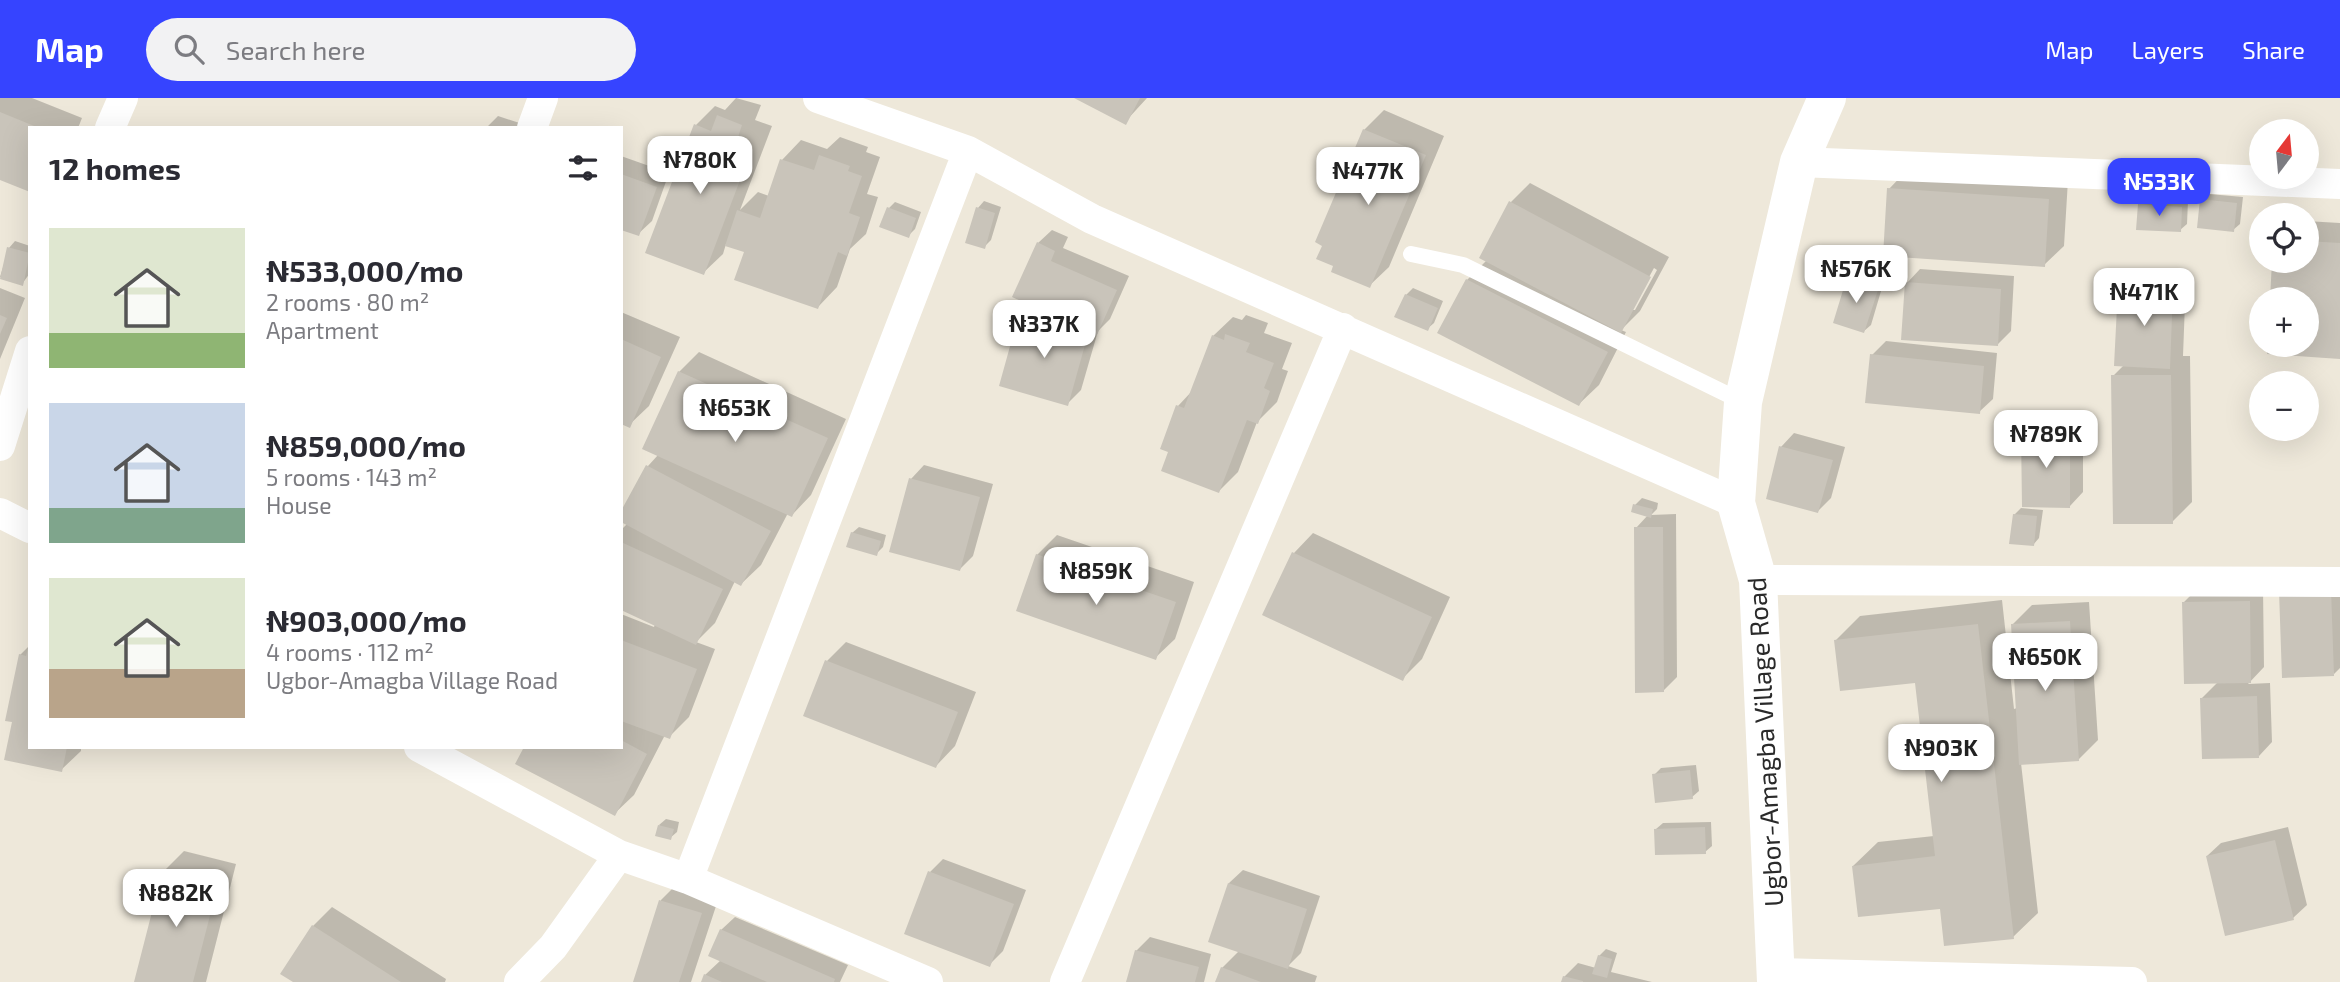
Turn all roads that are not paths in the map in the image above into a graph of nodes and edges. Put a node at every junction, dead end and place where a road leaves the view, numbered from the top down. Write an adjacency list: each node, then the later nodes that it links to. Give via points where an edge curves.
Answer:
1 (123, 98): 5 (street)
2 (543, 98): 6 (street)
3 (818, 98): 7 (street)
4 (1827, 98): 8 (street, Ugbor-Amagba Village Road)
5 (111, 126)
6 (533, 126)
7 (968, 150): 11 (street, via 1092,219); 22 (street)
8 (1799, 162): 9 (street); 13 (street, Ugbor-Amagba Village Road)
9 (2340, 184)
10 (1411, 254): 13 (lane, via 1463,265)
11 (1343, 328): 15 (street); 26 (street)
12 (28, 357): 14 (street)
13 (1743, 402): 15 (street, Ugbor-Amagba Village Road)
14 (0, 446)
15 (1736, 503): 18 (street, Ugbor-Amagba Village Road)
16 (0, 513): 17 (street)
17 (28, 527)
18 (1758, 580): 19 (street); 23 (street, Ugbor-Amagba Village Road)
19 (2340, 582)
20 (423, 749): 21 (street)
21 (619, 855): 22 (street); 24 (street, via 554,947)
22 (688, 879): 25 (street)
23 (1776, 978): 27 (street)
24 (519, 982)
25 (928, 982)
26 (1065, 982)
27 (2132, 982)

